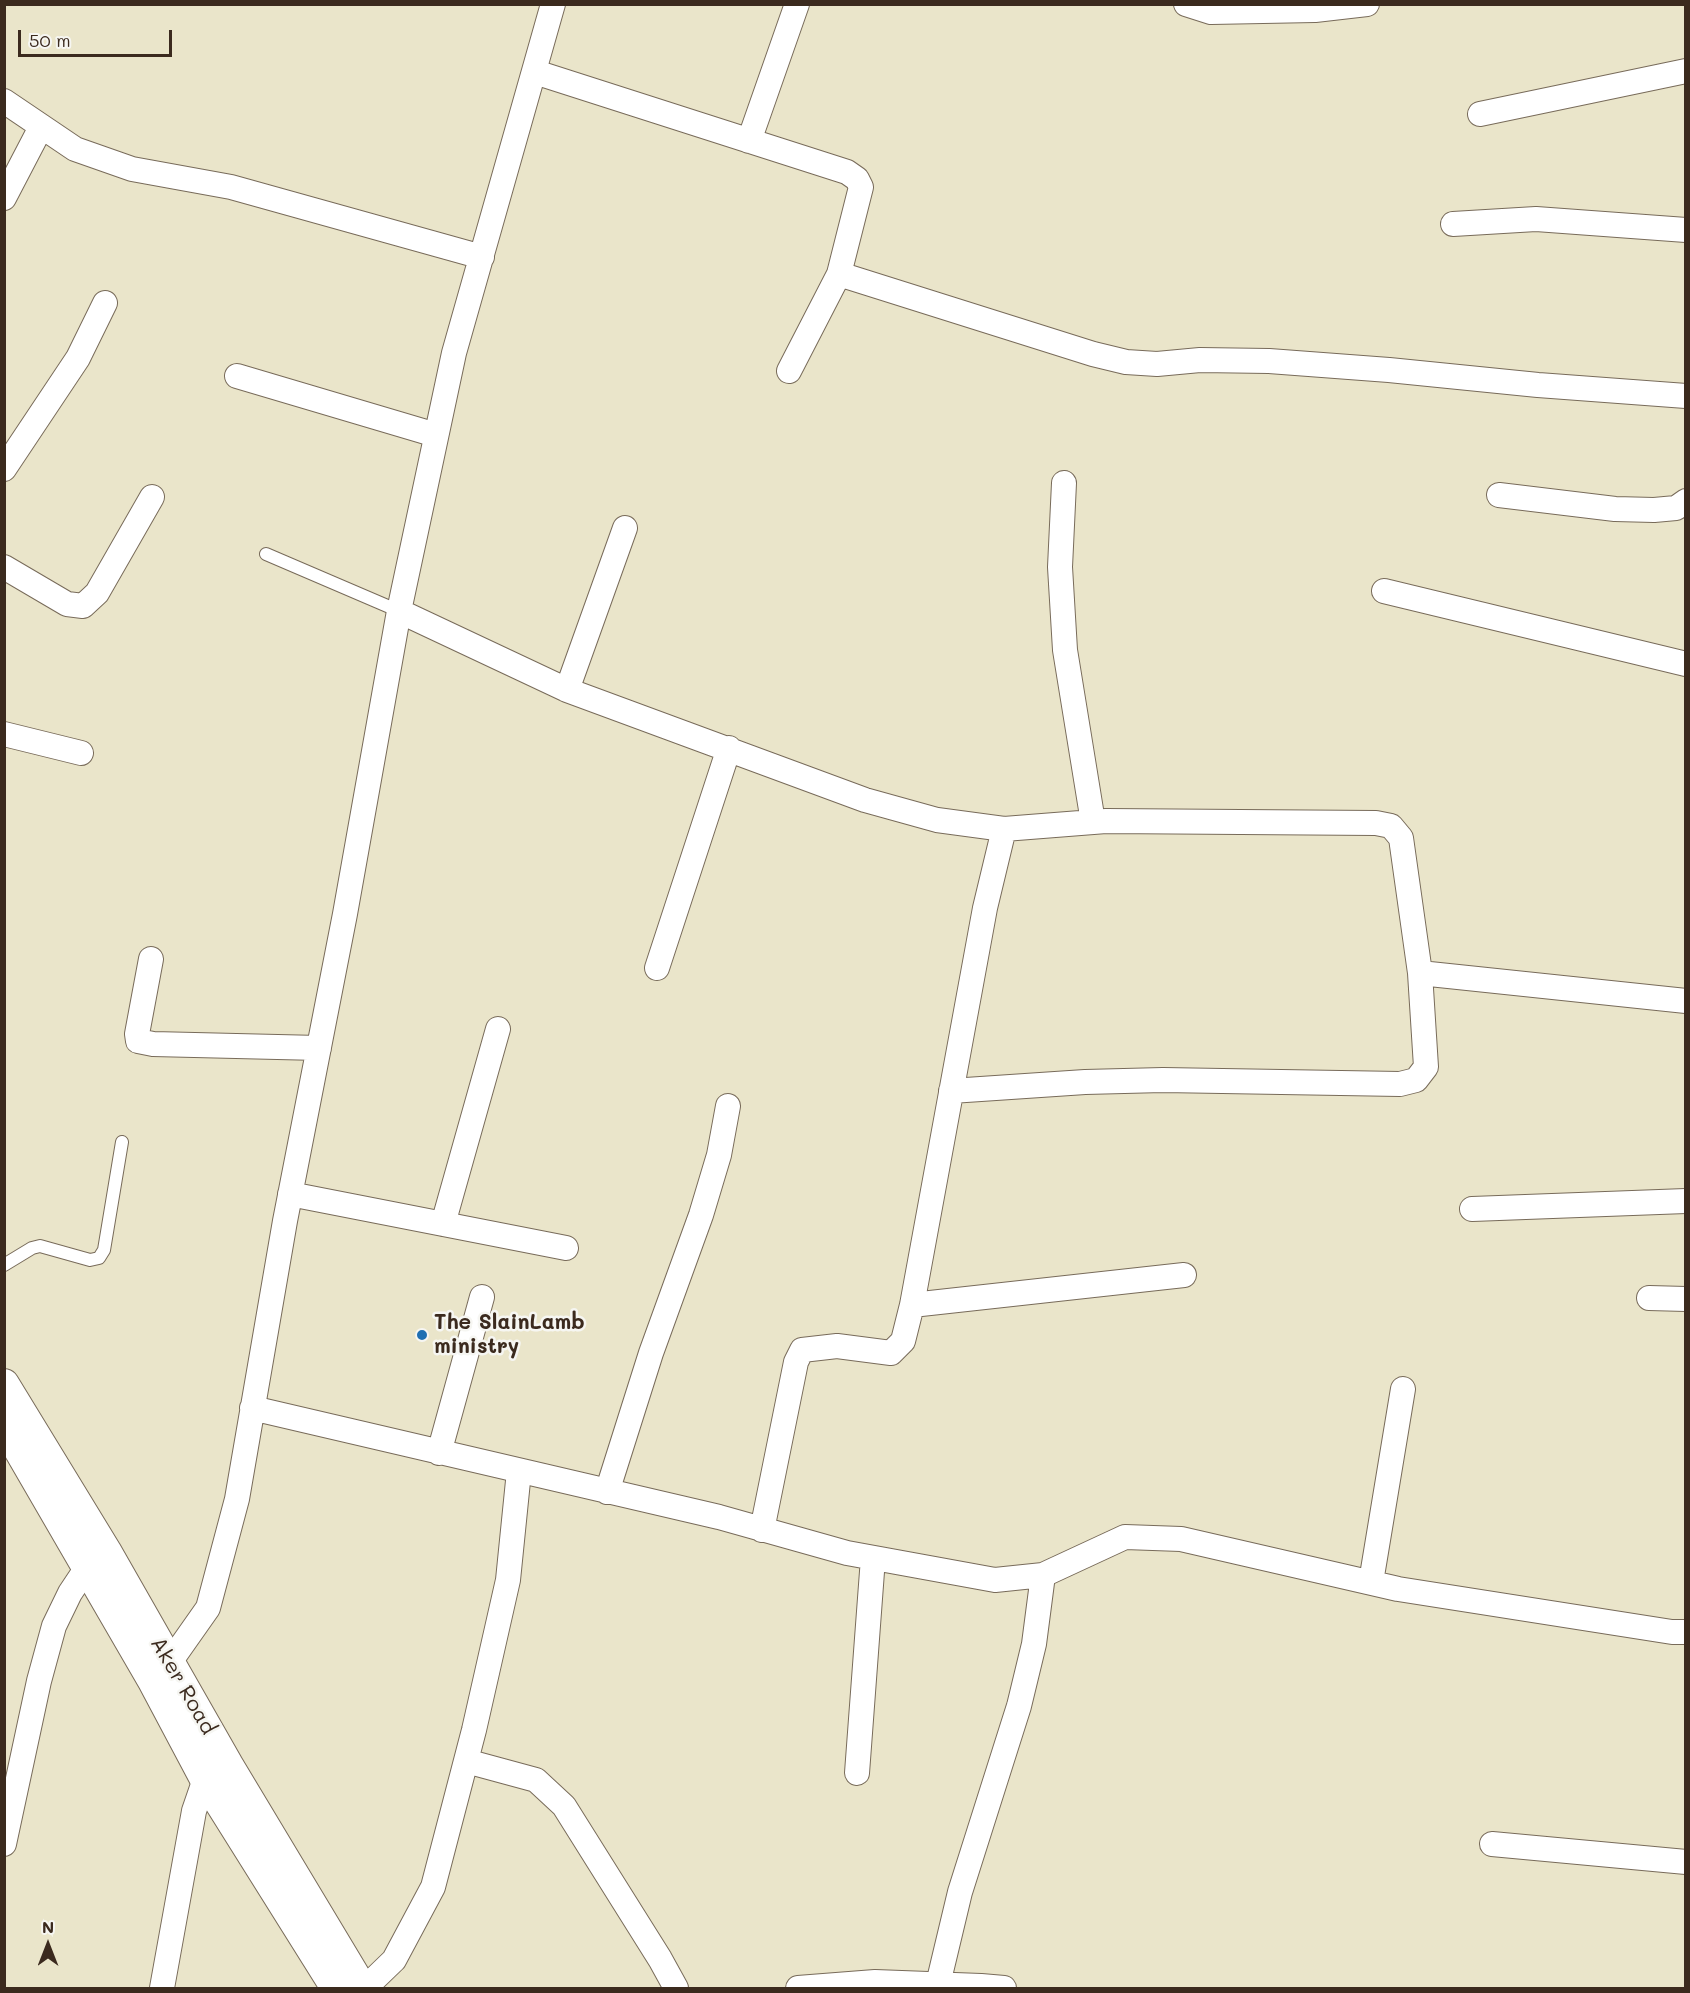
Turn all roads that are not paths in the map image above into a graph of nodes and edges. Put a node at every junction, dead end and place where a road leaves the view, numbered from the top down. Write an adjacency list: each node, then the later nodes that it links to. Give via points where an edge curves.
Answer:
1 (553, 4): 6 (street)
2 (797, 4): 10 (street)
3 (1186, 4): 4 (street, via 1211,12 1315,10)
4 (1367, 4)
5 (1686, 70): 8 (street)
6 (535, 72): 10 (street); 14 (street)
7 (4, 101): 9 (street)
8 (1480, 114)
9 (41, 127): 11 (street); 14 (street, via 75,149 132,169 231,187)
10 (749, 141): 15 (street, via 847,172 860,183)
11 (4, 198)
12 (1453, 225): 13 (street, via 1536,219)
13 (1686, 230)
14 (482, 257): 20 (street, via 454,353)
15 (838, 274): 17 (street); 19 (street, via 1126,362 1269,361)
16 (105, 303): 21 (street, via 78,358)
17 (789, 371)
18 (237, 376): 20 (street)
19 (1686, 396)
20 (436, 435): 30 (street)
21 (4, 469)
22 (1064, 483): 36 (street, via 1060,567 1065,650)
23 (1499, 495): 25 (street, via 1615,509 1654,510 1676,507)
24 (152, 497): 28 (street, via 98,593 83,606 68,604)
25 (1686, 501)
26 (625, 528): 32 (street)
27 (266, 554): 30 (lane)
28 (4, 567)
29 (1384, 591): 31 (street)
30 (399, 611): 32 (street); 43 (street)
31 (1686, 664)
32 (567, 690): 34 (street)
33 (4, 734): 35 (street)
34 (729, 748): 37 (street, via 865,800 937,820); 39 (street)
35 (81, 753)
36 (1094, 822): 37 (street); 40 (street, via 1364,822 1391,826 1401,838)
37 (1004, 829): 44 (street)
38 (151, 960): 43 (street, via 138,1041)
39 (657, 968)
40 (1420, 973): 41 (street); 44 (street, via 1426,1067 1416,1080 1400,1084 1130,1081)
41 (1686, 1001)
42 (498, 1029): 50 (street)
43 (319, 1048): 47 (street)
44 (951, 1091): 57 (street)
45 (728, 1106): 64 (street, via 719,1155 701,1215 651,1353)
46 (122, 1142): 52 (lane, via 104,1250 99,1257 90,1260 40,1246)
47 (290, 1194): 50 (street); 60 (street)
48 (1686, 1201): 49 (street)
49 (1472, 1209)
50 (443, 1224): 51 (street)
51 (566, 1248)
52 (4, 1265)
53 (1184, 1275): 57 (street)
54 (482, 1297): 62 (street)
55 (1649, 1298): 56 (street)
56 (1686, 1299)
57 (912, 1305): 65 (street, via 903,1341 891,1353 837,1346 802,1350 796,1362)
58 (4, 1384): 71 (street, Aker Road)
59 (1403, 1389): 69 (street)
60 (252, 1408): 62 (street); 71 (street, via 237,1499 207,1608)
61 (4, 1424): 67 (street, Aker Road)
62 (439, 1453): 63 (street)
63 (519, 1471): 64 (street); 72 (street, via 508,1580)
64 (607, 1492): 65 (street)
65 (762, 1530): 66 (street)
66 (873, 1558): 68 (street, via 995,1580); 73 (street)
67 (88, 1566): 74 (street, Aker Road); 75 (street, via 54,1626)
68 (1043, 1575): 69 (street, via 1125,1537 1181,1539); 78 (street, via 1034,1644 1019,1706 960,1892)
69 (1371, 1582): 70 (street)
70 (1686, 1632)
71 (170, 1662): 81 (street, Aker Road)
72 (466, 1761): 81 (street, via 433,1887 394,1960); 82 (street, via 536,1780 564,1806)
73 (857, 1773)
74 (205, 1779): 79 (street, via 194,1811); 80 (street, Aker Road)
75 (4, 1844)
76 (1492, 1844): 77 (street)
77 (1686, 1862)
78 (938, 1984): 83 (street, via 875,1982); 84 (street)
79 (162, 1989)
80 (336, 1989)
81 (364, 1989)
82 (676, 1989)
83 (798, 1989)
84 (1004, 1989)

